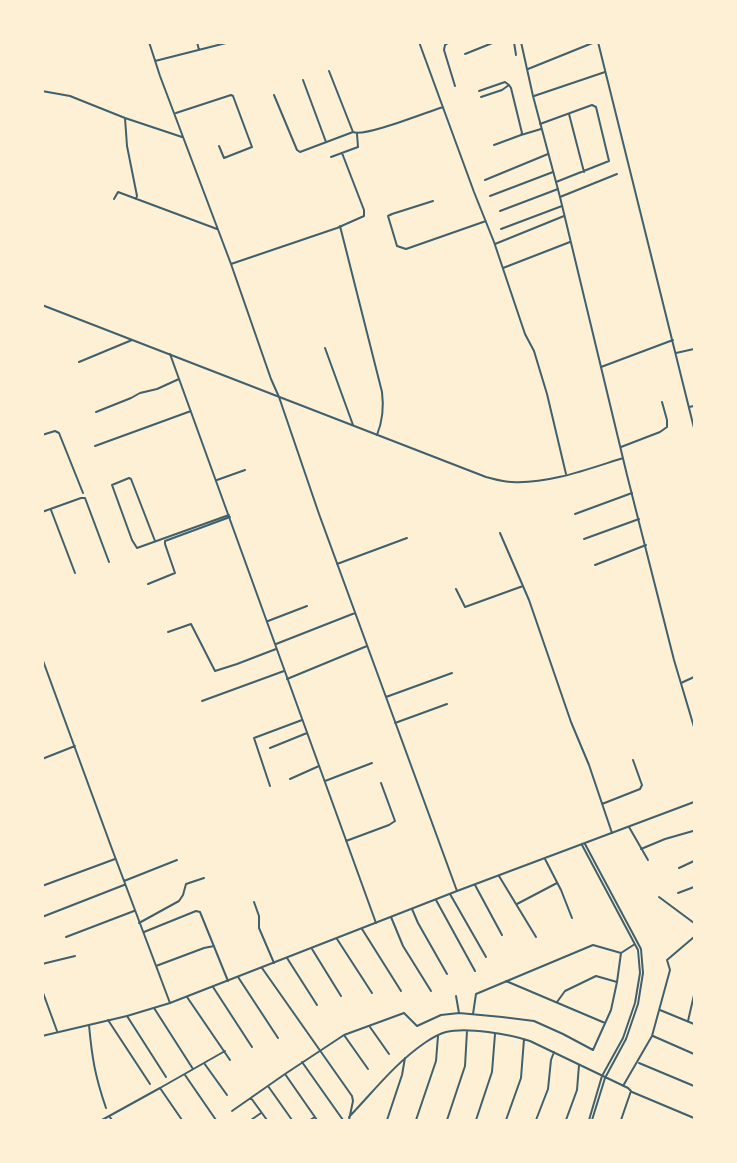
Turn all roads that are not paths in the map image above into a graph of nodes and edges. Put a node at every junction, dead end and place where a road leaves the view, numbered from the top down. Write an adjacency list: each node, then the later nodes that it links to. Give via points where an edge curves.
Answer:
1 (149, 42): 13 (street)
2 (197, 42): 10 (street)
3 (230, 42): 10 (street)
4 (419, 42): 25 (street)
5 (450, 42): 19 (street, via 444,50)
6 (496, 42): 11 (street)
7 (514, 42): 12 (street)
8 (521, 42): 14 (street)
9 (597, 42): 14 (street); 16 (street)
10 (199, 50): 13 (street)
11 (465, 54)
12 (516, 55)
13 (155, 61): 27 (street)
14 (527, 69): 23 (street)
15 (329, 71): 31 (street)
16 (605, 72): 23 (street); 65 (street)
17 (303, 80): 35 (street)
18 (508, 85): 21 (street, via 505,82); 24 (street); 33 (street)
19 (455, 86)
20 (42, 91): 28 (street, via 70,96)
21 (479, 91)
22 (274, 95): 35 (street, via 297,152)
23 (533, 96): 29 (street)
24 (481, 97)
25 (443, 107): 32 (street); 55 (street)
26 (568, 113): 29 (street); 42 (street); 42 (street, via 592,105 596,108 609,161)
27 (175, 114): 34 (street); 37 (street, via 233,96 252,147 224,158)
28 (125, 118): 34 (street); 50 (street)
29 (540, 124): 30 (street)
30 (542, 129): 33 (street); 39 (street)
31 (353, 132): 32 (street); 35 (street)
32 (357, 134): 38 (street, via 358,147)
33 (521, 135): 36 (street)
34 (184, 137): 57 (street)
35 (326, 142)
36 (494, 145)
37 (219, 146)
38 (342, 153): 40 (street); 56 (street, via 364,214)
39 (548, 154): 41 (street); 44 (street)
40 (331, 158)
41 (554, 172): 45 (street); 47 (street)
42 (584, 172): 45 (street)
43 (617, 174): 48 (street)
44 (485, 180)
45 (556, 182): 46 (street)
46 (558, 189): 48 (street); 53 (street)
47 (490, 196)
48 (560, 197): 52 (street)
49 (114, 199): 50 (street, via 118,192)
50 (136, 199): 57 (street)
51 (433, 201): 55 (street, via 388,216 398,246 406,248)
52 (562, 206): 54 (street); 58 (street)
53 (500, 210)
54 (564, 216): 59 (street); 60 (street)
55 (486, 221): 60 (street)
56 (340, 226): 61 (street); 82 (street, via 382,392 383,416)
57 (217, 229): 61 (street)
58 (501, 229)
59 (570, 242): 62 (street); 71 (street)
60 (495, 244): 62 (street)
61 (231, 264): 73 (street)
62 (503, 268): 87 (street, via 534,351)
63 (42, 305): 64 (street)
64 (132, 340): 69 (street); 70 (street)
65 (673, 340): 68 (street); 71 (street)
66 (325, 348): 79 (street)
67 (694, 349): 68 (street)
68 (676, 353): 76 (street)
69 (170, 354): 72 (street); 73 (street)
70 (80, 362)
71 (601, 367): 84 (street)
72 (180, 379): 77 (street); 78 (street)
73 (279, 397): 79 (street); 102 (street)
74 (662, 402): 84 (street, via 667,427)
75 (694, 406): 76 (street)
76 (689, 407): 80 (street)
77 (191, 411): 83 (street); 88 (street)
78 (96, 412)
79 (354, 425): 82 (street)
80 (694, 428)
81 (42, 435): 89 (street, via 59,432)
82 (377, 435): 87 (street, via 504,481 538,480)
83 (95, 446)
84 (621, 447): 85 (street)
85 (623, 458): 87 (street); 90 (street)
86 (245, 470): 88 (street)
87 (566, 474)
88 (216, 480): 94 (street)
89 (83, 493)
90 (632, 493): 93 (street); 95 (street)
91 (50, 509): 92 (street); 101 (street, via 85,498); 104 (street)
92 (42, 512)
93 (575, 514)
94 (229, 516): 99 (street); 105 (street, via 166,541 176,573); 110 (street)
95 (639, 519): 98 (street); 100 (street)
96 (500, 532): 106 (street)
97 (407, 538): 102 (street)
98 (584, 539)
99 (155, 541): 99 (street, via 138,548 134,545 112,486 131,479)
100 (646, 545): 103 (street); 120 (street)
101 (109, 562)
102 (337, 564): 109 (street)
103 (595, 565)
104 (76, 573)
105 (148, 584)
106 (523, 586): 107 (street, via 465,607); 139 (street)
107 (456, 589)
108 (307, 606): 110 (street)
109 (355, 613): 112 (street); 113 (street)
110 (267, 621): 112 (street)
111 (168, 632): 114 (street, via 191,624 214,671)
112 (275, 644): 114 (street)
113 (367, 646): 119 (street); 121 (street)
114 (276, 649): 116 (street)
115 (42, 658): 128 (street)
116 (284, 671): 119 (street); 122 (street)
117 (452, 673): 121 (street)
118 (694, 678): 120 (street)
119 (287, 679): 124 (street)
120 (681, 682): 126 (street)
121 (386, 698): 125 (street)
122 (202, 702)
123 (447, 704): 125 (street)
124 (302, 720): 127 (street); 137 (street, via 254,738)
125 (395, 723): 160 (street)
126 (694, 726)
127 (307, 733): 129 (street); 133 (street)
128 (75, 746): 130 (street); 146 (street)
129 (270, 748)
130 (42, 759)
131 (634, 760): 139 (street, via 642,784 640,789)
132 (372, 763): 135 (street)
133 (319, 766): 134 (street); 135 (street)
134 (290, 779)
135 (324, 781): 143 (street)
136 (381, 783): 143 (street, via 395,821)
137 (270, 786)
138 (694, 802): 140 (street)
139 (602, 804): 142 (street)
140 (629, 827): 142 (street); 145 (street)
141 (693, 831): 145 (street)
142 (612, 833): 144 (street)
143 (346, 841): 173 (street)
144 (584, 844): 147 (street); 182 (street)
145 (641, 849): 149 (street)
146 (115, 859): 154 (street); 158 (street)
147 (545, 859): 152 (street); 155 (street)
148 (177, 860): 154 (street)
149 (648, 860)
150 (694, 861): 151 (street)
151 (680, 868)
152 (500, 876): 157 (street); 166 (street)
153 (204, 878): 172 (street, via 188,883 179,901)
154 (124, 882): 156 (street)
155 (557, 883): 166 (street); 171 (street)
156 (125, 885): 168 (street); 169 (street)
157 (475, 885): 160 (street); 177 (street)
158 (42, 886)
159 (694, 886): 161 (street)
160 (457, 891): 162 (street)
161 (678, 893)
162 (450, 894): 164 (street); 187 (street)
163 (659, 897): 174 (street)
164 (436, 900): 167 (street); 193 (street)
165 (254, 902): 189 (street, via 259,928)
166 (516, 904): 179 (street)
167 (412, 909): 170 (street); 194 (street)
168 (135, 911): 172 (street); 178 (street)
169 (42, 917)
170 (391, 917): 173 (street); 202 (street, via 401,941)
171 (572, 918)
172 (139, 923): 176 (street)
173 (376, 923): 175 (street)
174 (694, 923)
175 (362, 929): 181 (street); 201 (street)
176 (143, 932): 183 (street, via 198,911); 191 (street)
177 (502, 935)
178 (66, 937)
179 (536, 937)
180 (694, 937): 212 (street, via 667,960 670,970)
181 (337, 939): 184 (street); 203 (street)
182 (636, 943): 185 (street); 248 (street, via 640,964 635,1003)
183 (214, 946): 191 (street); 196 (street)
184 (312, 949): 188 (street); 205 (street)
185 (621, 954): 197 (street, via 593,946); 198 (street)
186 (75, 956): 190 (street)
187 (486, 957)
188 (287, 958): 189 (street); 210 (street)
189 (274, 963): 192 (street)
190 (42, 964)
191 (156, 966): 209 (street)
192 (262, 968): 195 (street); 232 (street)
193 (475, 970)
194 (447, 974)
195 (238, 977): 196 (street); 229 (street)
196 (228, 981): 199 (street)
197 (506, 982): 208 (street); 214 (street, via 476,994)
198 (618, 982): 208 (street, via 596,976 565,991); 218 (street)
199 (213, 987): 207 (street); 231 (street)
200 (42, 990): 223 (street)
201 (401, 991)
202 (432, 991)
203 (372, 993)
204 (694, 995): 217 (street)
205 (341, 996)
206 (456, 996): 213 (street)
207 (187, 997): 209 (street); 233 (street)
208 (556, 1002): 218 (street)
209 (170, 1003): 211 (street)
210 (317, 1004)
211 (154, 1008): 215 (street); 244 (street)
212 (660, 1010): 217 (street); 228 (street)
213 (459, 1013): 214 (street); 221 (street, via 442,1015 417,1026 404,1013)
214 (474, 1014): 218 (street, via 534,1021 593,1050)
215 (127, 1016): 216 (street); 247 (street)
216 (108, 1020): 220 (street); 249 (street)
217 (688, 1021): 219 (street)
218 (606, 1023)
219 (694, 1024)
220 (89, 1025): 223 (street); 257 (street, via 95,1074)
221 (370, 1026): 224 (street); 235 (street)
222 (467, 1031): 225 (street); 226 (street); 276 (street, via 465,1066)
223 (57, 1032): 227 (street)
224 (344, 1034): 232 (street); 243 (street)
225 (495, 1034): 230 (street); 277 (street, via 492,1072)
226 (438, 1035): 237 (street); 275 (street, via 436,1061)
227 (42, 1036)
228 (652, 1036): 236 (street); 240 (street)
229 (278, 1038)
230 (524, 1039): 234 (street); 278 (street, via 521,1078)
231 (252, 1047)
232 (320, 1050): 239 (street); 263 (street, via 353,1098)
233 (225, 1051): 238 (street); 241 (street)
234 (554, 1052): 242 (street); 279 (street, via 548,1089)
235 (389, 1054)
236 (694, 1054)
237 (405, 1058): 263 (street); 274 (street)
238 (230, 1060)
239 (302, 1062): 246 (street); 273 (street)
240 (638, 1062): 251 (street); 252 (street)
241 (204, 1063): 244 (street); 255 (street)
242 (580, 1064): 248 (street); 280 (street)
243 (368, 1068)
244 (194, 1069): 245 (street)
245 (185, 1074): 253 (street); 267 (street)
246 (284, 1074): 250 (street); 261 (street)
247 (166, 1077)
248 (604, 1077): 251 (street); 281 (street)
249 (150, 1084)
250 (268, 1086): 256 (street); 270 (street)
251 (623, 1086): 254 (street)
252 (694, 1086)
253 (160, 1088): 260 (street); 266 (street)
254 (631, 1092): 262 (street); 282 (street)
255 (227, 1095)
256 (251, 1098): 258 (street); 259 (street)
257 (106, 1108)
258 (232, 1111)
259 (261, 1113): 268 (street); 269 (street)
260 (109, 1116): 264 (street); 265 (street)
261 (315, 1117): 271 (street); 272 (street)
262 (694, 1118)
263 (349, 1119)
264 (102, 1120)
265 (112, 1120)
266 (182, 1120)
267 (216, 1120)
268 (251, 1120)
269 (267, 1120)
270 (292, 1120)
271 (310, 1120)
272 (318, 1120)
273 (343, 1120)
274 (387, 1120)
275 (416, 1120)
276 (446, 1120)
277 (476, 1120)
278 (506, 1120)
279 (536, 1120)
280 (566, 1120)
281 (590, 1120)
282 (621, 1120)

